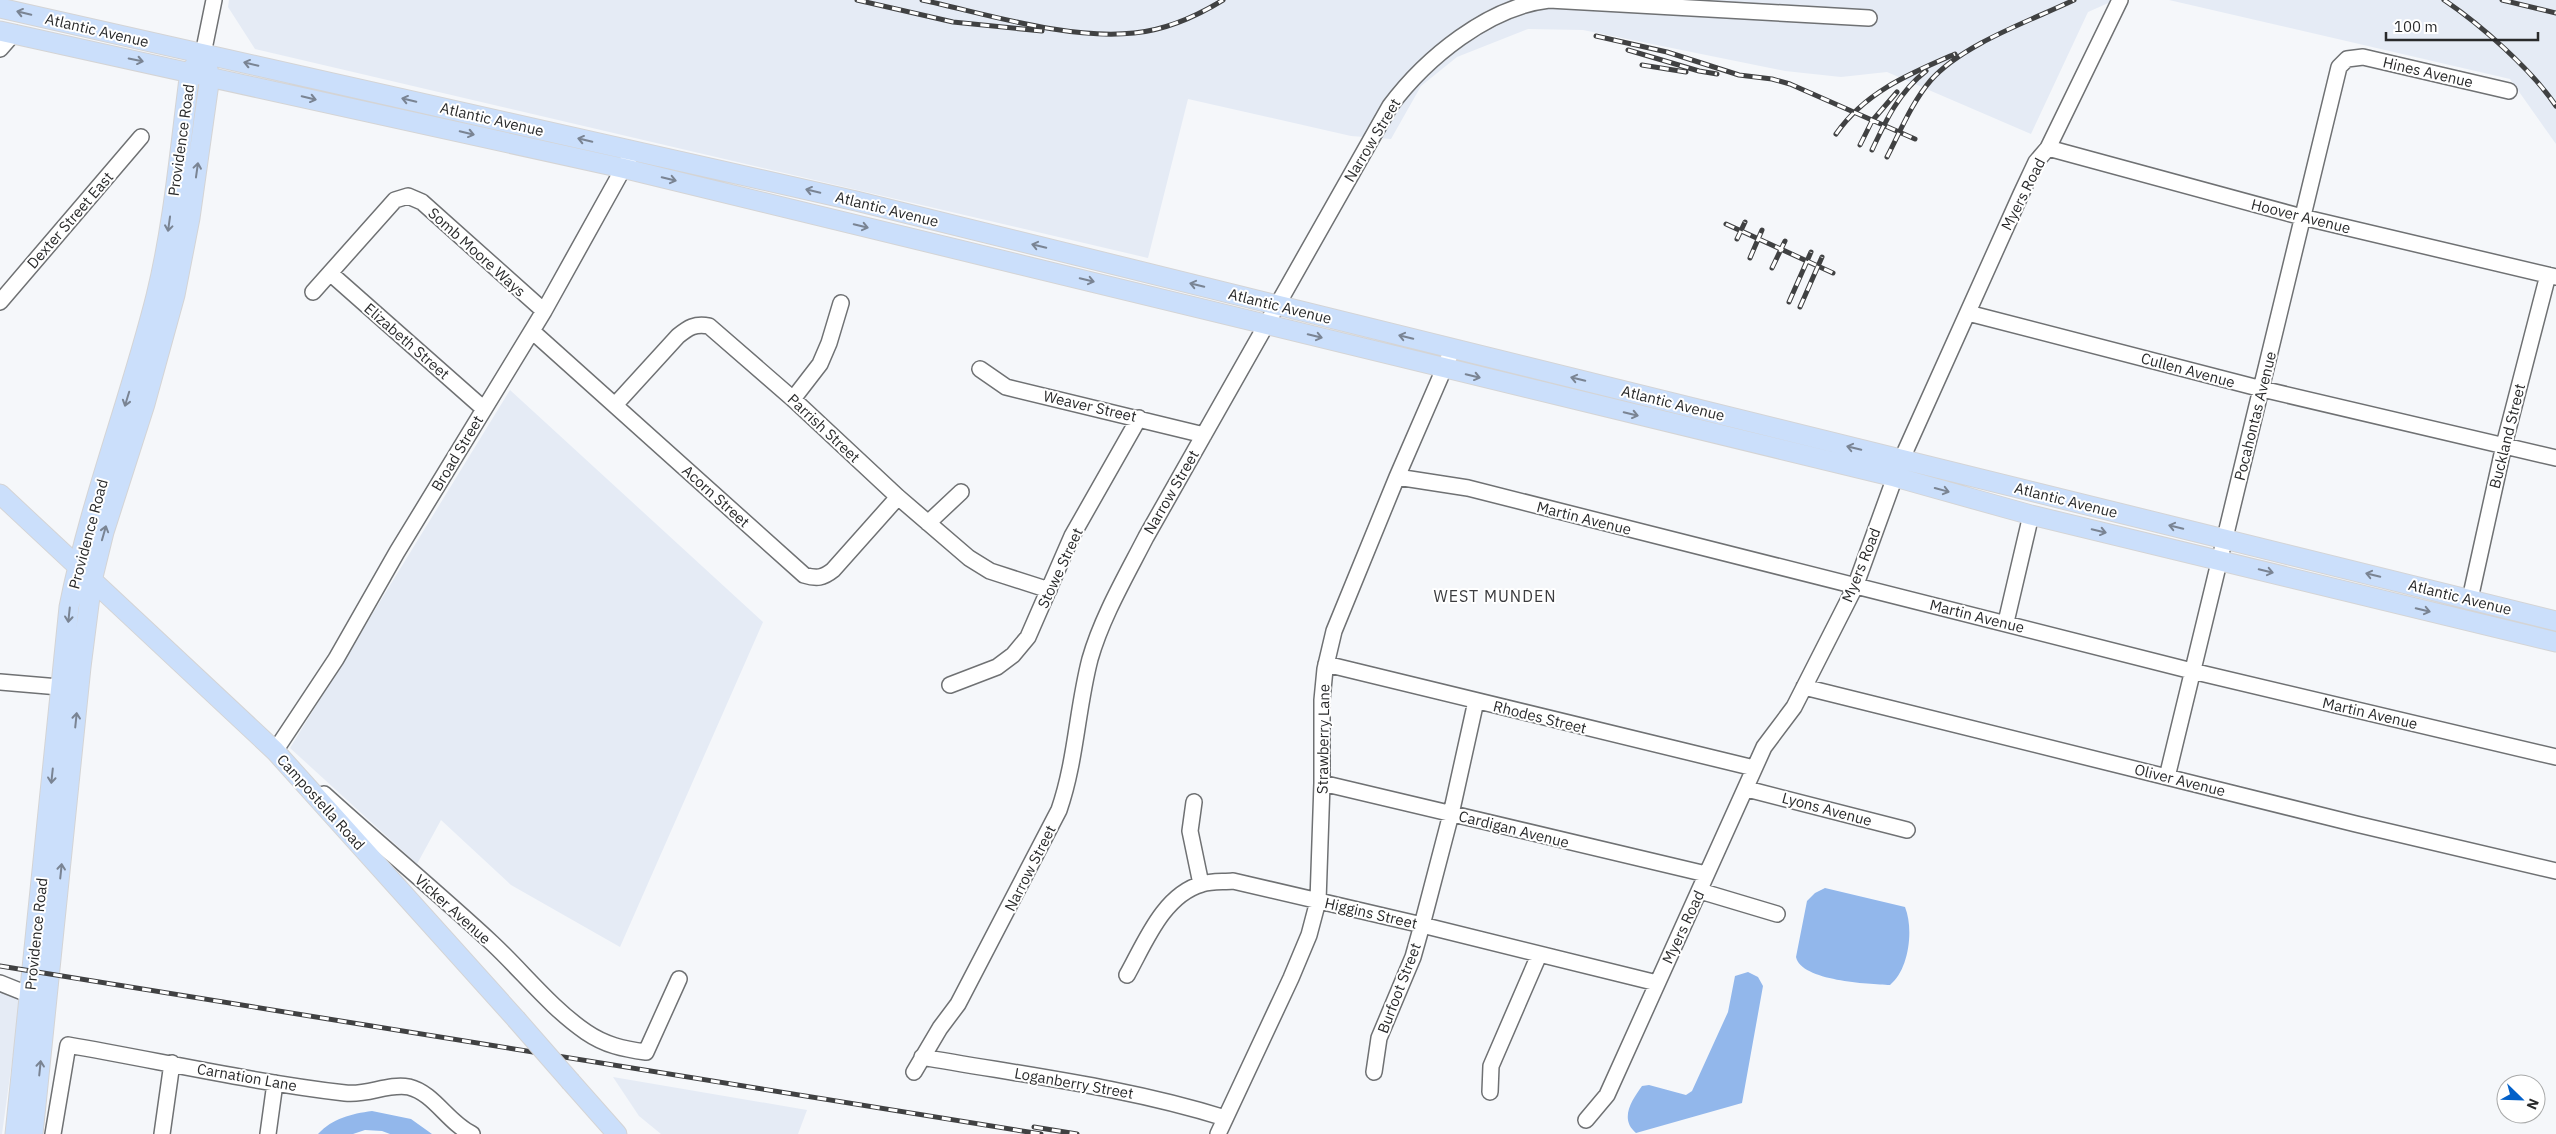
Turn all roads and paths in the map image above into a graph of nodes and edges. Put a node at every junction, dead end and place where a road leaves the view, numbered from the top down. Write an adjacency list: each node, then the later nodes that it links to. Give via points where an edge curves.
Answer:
1 (214, 0): 8 (street)
2 (1549, 0): 5 (street, Narrow Street); 23 (street, Narrow Street, via 1522,5 1489,19 1428,62 1408,83 1372,138)
3 (2120, 0): 14 (street, Myers Road)
4 (0, 8): 8 (main road, Atlantic Avenue, one-way to 4)
5 (1869, 18)
6 (7, 32): 7 (street); 10 (main road, Atlantic Avenue, one-way to 10)
7 (0, 49)
8 (203, 54): 10 (main road, Providence Road); 11 (main road, Providence Road); 15 (main road, Atlantic Avenue, one-way to 8)
9 (2347, 59): 12 (street, Hines Avenue, via 2363,57); 17 (street, Pocahontas Avenue, via 2339,67)
10 (190, 71): 11 (main road, Atlantic Avenue); 27 (main road, Providence Road, one-way to 27, via 165,248)
11 (210, 76): 16 (main road, Atlantic Avenue, one-way to 16); 34 (main road, Providence Road, one-way to 11, via 184,256)
12 (2509, 91)
13 (141, 138): 21 (street, Dexter Street East)
14 (2048, 148): 17 (street, Hoover Avenue); 25 (street, Myers Road, via 2036,162 2024,186)
15 (633, 150): 16 (street, Broad Street); 23 (main road, Atlantic Avenue, one-way to 15, via 856,201)
16 (622, 168): 24 (street, Broad Street); 26 (main road, Atlantic Avenue, one-way to 26)
17 (2302, 217): 19 (street, Hoover Avenue); 32 (street, Pocahontas Avenue)
18 (330, 273): 20 (street); 24 (street, Somb Moore Ways, via 395,200 408,196 422,202); 36 (street, Elizabeth Street)
19 (2552, 276): 39 (street, Buckland Street)
20 (313, 292)
21 (0, 302)
22 (841, 303): 33 (street, via 820,364)
23 (1278, 306): 26 (street, Narrow Street); 29 (main road, Atlantic Avenue, one-way to 23)
24 (544, 311): 28 (street, Broad Street)
25 (1968, 313): 32 (street, Cullen Avenue); 41 (street, Myers Road)
26 (1268, 324): 31 (main road, Atlantic Avenue, one-way to 31); 38 (street, Narrow Street)
27 (148, 326): 34 (main road, via 154,335 144,386); 51 (main road, Providence Road, one-way to 51)
28 (532, 331): 35 (street, Acorn Street); 36 (street, Broad Street)
29 (1453, 348): 31 (street, Strawberry Lane); 41 (main road, Atlantic Avenue, one-way to 29)
30 (980, 369): 37 (street, Weaver Street, via 1006,387)
31 (1444, 369): 42 (street, Strawberry Lane); 43 (main road, Atlantic Avenue, one-way to 43)
32 (2262, 390): 39 (street, Cullen Avenue); 49 (street, Pocahontas Avenue)
33 (793, 399): 35 (street, Parrish Street, via 718,333 701,324 689,327 678,336); 46 (street, Parrish Street)
34 (145, 404): 52 (main road, Providence Road, one-way to 34, via 104,532)
35 (615, 405): 46 (street, Acorn Street, via 804,575 824,577 833,570)
36 (484, 409): 66 (street, Broad Street, via 336,658)
37 (1139, 418): 38 (street, Weaver Street); 54 (street, Stowe Street, via 1072,536)
38 (1204, 435): 88 (street, Narrow Street, via 1146,537 1091,657 1067,787 1059,810 958,1004)
39 (2504, 445): 40 (street, Cullen Avenue); 55 (street, Buckland Street)
40 (2556, 458)
41 (1902, 459): 43 (street, Myers Road); 49 (main road, Atlantic Avenue, one-way to 41)
42 (1397, 477): 53 (street, Martin Avenue, via 1468,488); 59 (street, Strawberry Lane, via 1340,614)
43 (1895, 477): 47 (main road, Atlantic Avenue, one-way to 47); 53 (street, Myers Road)
44 (960, 492): 48 (street)
45 (0, 494): 51 (main road, Campostella Road)
46 (898, 497): 48 (street, Parrish Street)
47 (2031, 515): 50 (main road, Atlantic Avenue, one-way to 50); 57 (street)
48 (928, 523): 54 (street, Parrish Street, via 983,567)
49 (2223, 539): 50 (street, Pocahontas Avenue); 55 (main road, Atlantic Avenue, one-way to 49)
50 (2218, 560): 58 (main road, Atlantic Avenue, one-way to 58); 60 (street, Pocahontas Avenue)
51 (78, 567): 52 (main road, Campostella Road); 64 (main road, Providence Road, one-way to 64, via 69,607)
52 (92, 581): 64 (main road, Providence Road); 66 (main road, Campostella Road)
53 (1855, 587): 57 (street, Martin Avenue); 63 (street, Myers Road)
54 (1049, 590): 62 (street, Stowe Street, via 1028,637 1013,655 997,667)
55 (2470, 599): 56 (main road, Atlantic Avenue)
56 (2556, 620)
57 (2006, 622): 60 (street, Martin Avenue)
58 (2556, 642)
59 (1326, 664): 65 (street, Rhodes Street); 70 (street, Strawberry Lane, via 1322,700)
60 (2192, 671): 67 (street, Martin Avenue); 69 (street, Pocahontas Avenue)
61 (0, 682): 64 (street)
62 (950, 686)
63 (1804, 687): 68 (street, Myers Road); 69 (street, Oliver Avenue)
64 (70, 688): 87 (main road, Providence Road, one-way to 87); 97 (main road, Providence Road, one-way to 64)
65 (1476, 701): 68 (street, Rhodes Street); 73 (street, Burfoot Street)
66 (275, 751): 84 (street, Vicker Avenue, via 492,944 585,1032 619,1049 646,1052); 102 (main road, Campostella Road, bridge)
67 (2556, 758)
68 (1754, 768): 71 (street, Myers Road)
69 (2167, 777): 75 (street, Oliver Avenue)
70 (1322, 783): 73 (street, Cardigan Avenue); 79 (street, Strawberry Lane)
71 (1747, 789): 74 (street, Lyons Avenue); 76 (street, Myers Road)
72 (1194, 802): 77 (street, via 1190,831)
73 (1452, 814): 76 (street, Cardigan Avenue); 81 (street, Burfoot Street)
74 (1907, 830)
75 (2556, 871)
76 (1706, 874): 78 (street, Myers Road)
77 (1201, 884): 79 (street, Higgins Street, via 1233,881); 83 (street, Higgins Street, via 1165,909)
78 (1700, 891): 80 (street); 86 (street, Myers Road)
79 (1318, 900): 81 (street, Higgins Street); 94 (street, Strawberry Lane, via 1309,935 1291,978)
80 (1777, 914)
81 (1422, 925): 82 (street, Higgins Street); 91 (street, Burfoot Street, via 1413,957 1379,1038)
82 (1539, 954): 86 (street, Higgins Street); 93 (street, via 1491,1066)
83 (1127, 975)
84 (679, 979)
85 (0, 983): 87 (street)
86 (1657, 983): 95 (street, Myers Road, via 1607,1095)
87 (30, 995): 96 (main road, Providence Road)
88 (922, 1057): 90 (street, Narrow Street); 94 (street, Loganberry Street, via 1168,1100)
89 (172, 1063): 92 (street, Carnation Lane); 98 (street, Carnation Lane, via 68,1046); 99 (street)
90 (914, 1072)
91 (1374, 1072)
92 (275, 1083): 100 (street); 101 (street, Carnation Lane, via 348,1093 397,1086 410,1088 424,1094)
93 (1490, 1092)
94 (1225, 1118): 103 (street, Strawberry Lane)
95 (1586, 1120)
96 (15, 1134)
97 (33, 1134)
98 (53, 1134)
99 (162, 1134)
100 (268, 1134)
101 (472, 1134)
102 (617, 1134)
103 (1218, 1134)

